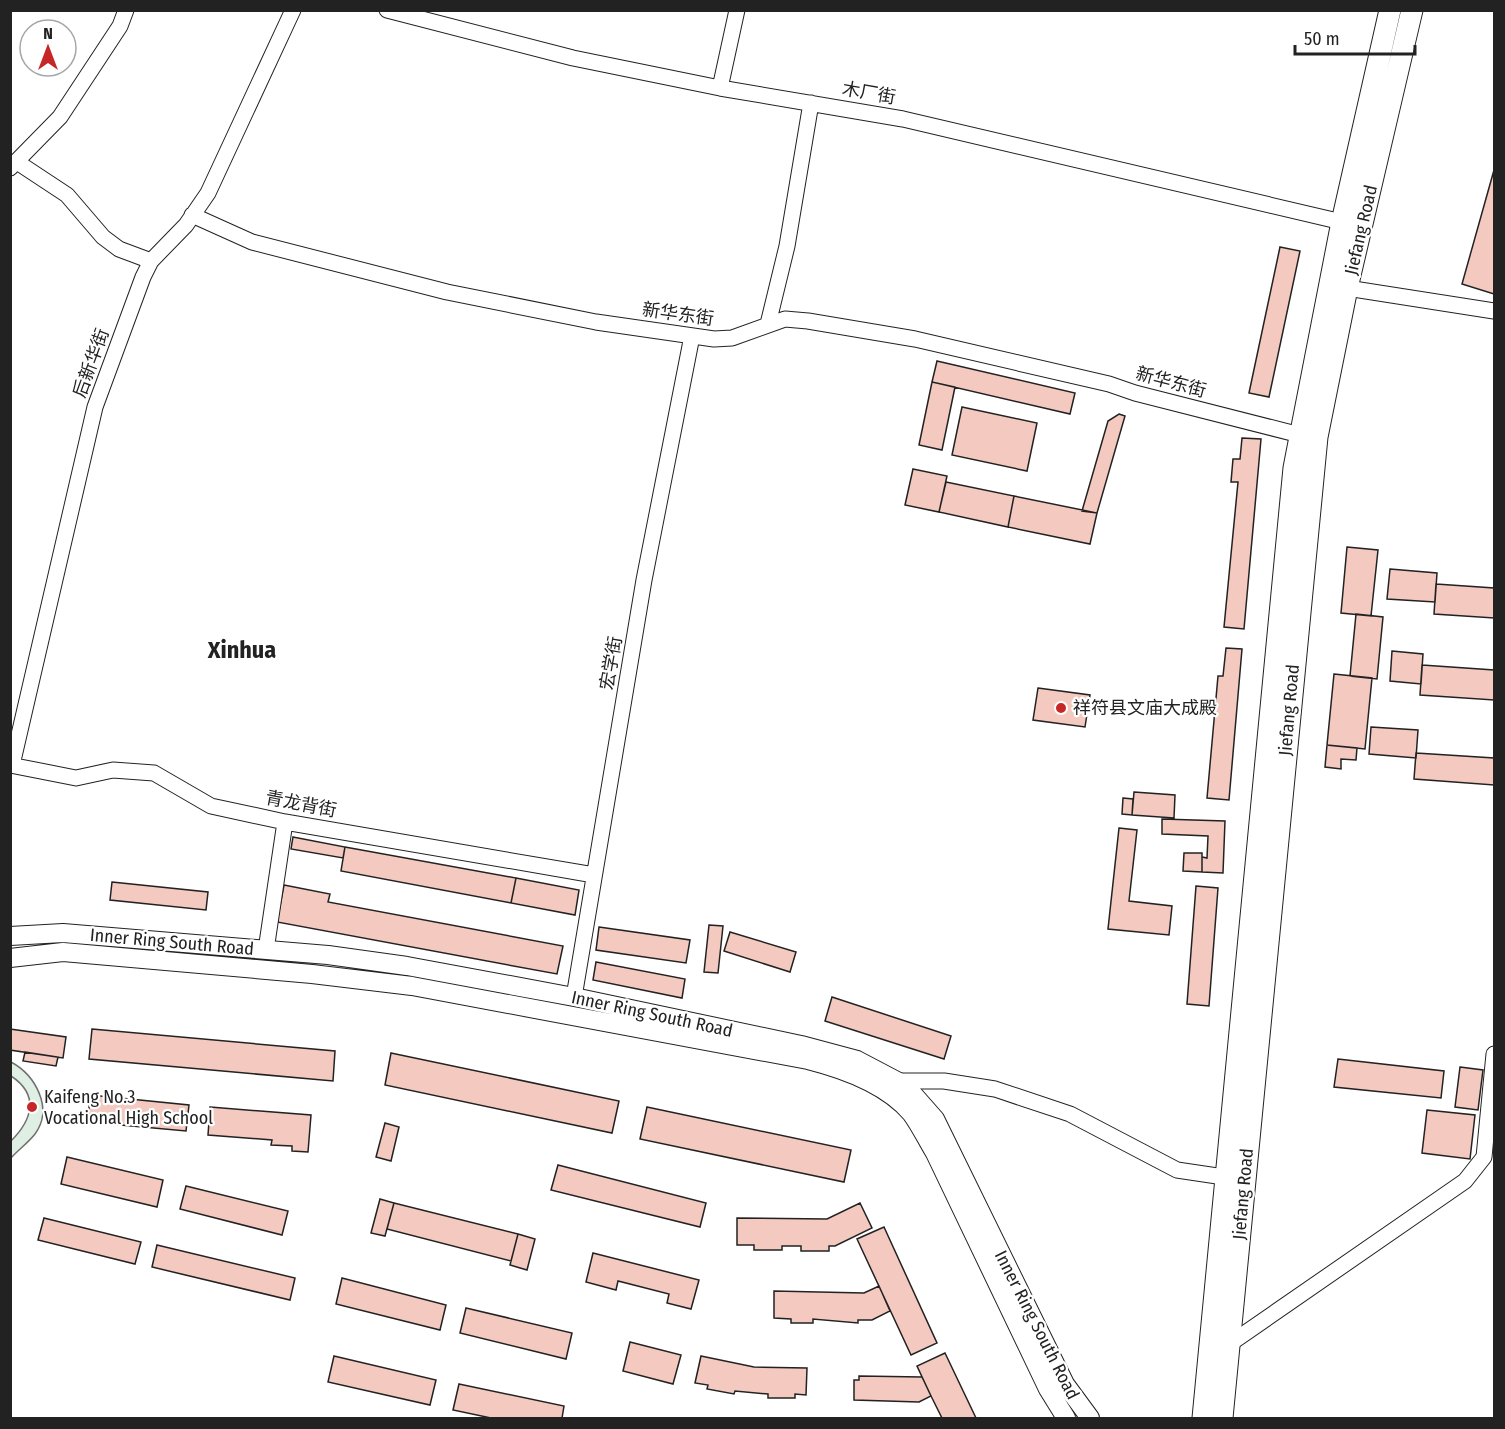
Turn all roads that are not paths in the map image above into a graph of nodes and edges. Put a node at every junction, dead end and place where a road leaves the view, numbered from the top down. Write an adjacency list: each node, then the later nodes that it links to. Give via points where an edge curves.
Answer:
1 (126, 10): 9 (street, via 120,26 60,117)
2 (293, 10): 10 (street, 后新华街, via 208,194)
3 (387, 10): 7 (street, 木厂街, via 573,58)
4 (737, 10): 7 (street)
5 (1390, 10): 11 (main road, Jiefang Road)
6 (1412, 10): 13 (main road, Jiefang Road)
7 (720, 88): 8 (street, 木厂街)
8 (811, 103): 11 (street, 木厂街, via 903,119); 15 (street, via 787,246)
9 (14, 165): 12 (street, via 67,195 103,237 119,249)
10 (192, 215): 12 (street, 后新华街); 16 (street, 新华东街, via 252,242 447,292 596,322)
11 (1342, 222): 17 (main road, Jiefang Road)
12 (151, 261): 18 (street, 后新华街, via 95,407)
13 (1347, 288): 14 (street); 28 (main road, Jiefang Road, via 1312,475)
14 (1494, 311)
15 (768, 324): 16 (street, 新华东街, via 732,338); 17 (street, 新华东街, via 785,319 808,321 915,339 1109,384)
16 (692, 336): 20 (street, 宏学街, via 644,580)
17 (1300, 435): 27 (main road, Jiefang Road)
18 (11, 765): 19 (street, 青龙背街, via 76,778 113,770 154,773 211,806)
19 (285, 822): 20 (street, 青龙背街); 22 (street)
20 (594, 875): 24 (street, 宏学街)
21 (10, 936): 22 (street, Inner Ring South Road, via 63,933)
22 (266, 950): 24 (street, Inner Ring South Road, via 407,966)
23 (10, 958): 29 (street, Inner Ring South Road, via 63,952 405,985 808,1060 849,1072 898,1101 918,1123)
24 (574, 997): 26 (street, Inner Ring South Road, via 824,1050 857,1060)
25 (1494, 1054): 28 (street, via 1484,1157 1472,1174)
26 (897, 1080): 27 (street, via 952,1082 995,1089 1070,1114 1178,1170); 30 (street, Inner Ring South Road, via 935,1119 1065,1384)
27 (1224, 1177): 31 (main road, Jiefang Road)
28 (1228, 1345): 32 (main road, Jiefang Road)
29 (1066, 1419)
30 (1090, 1419)
31 (1203, 1419)
32 (1221, 1419)

